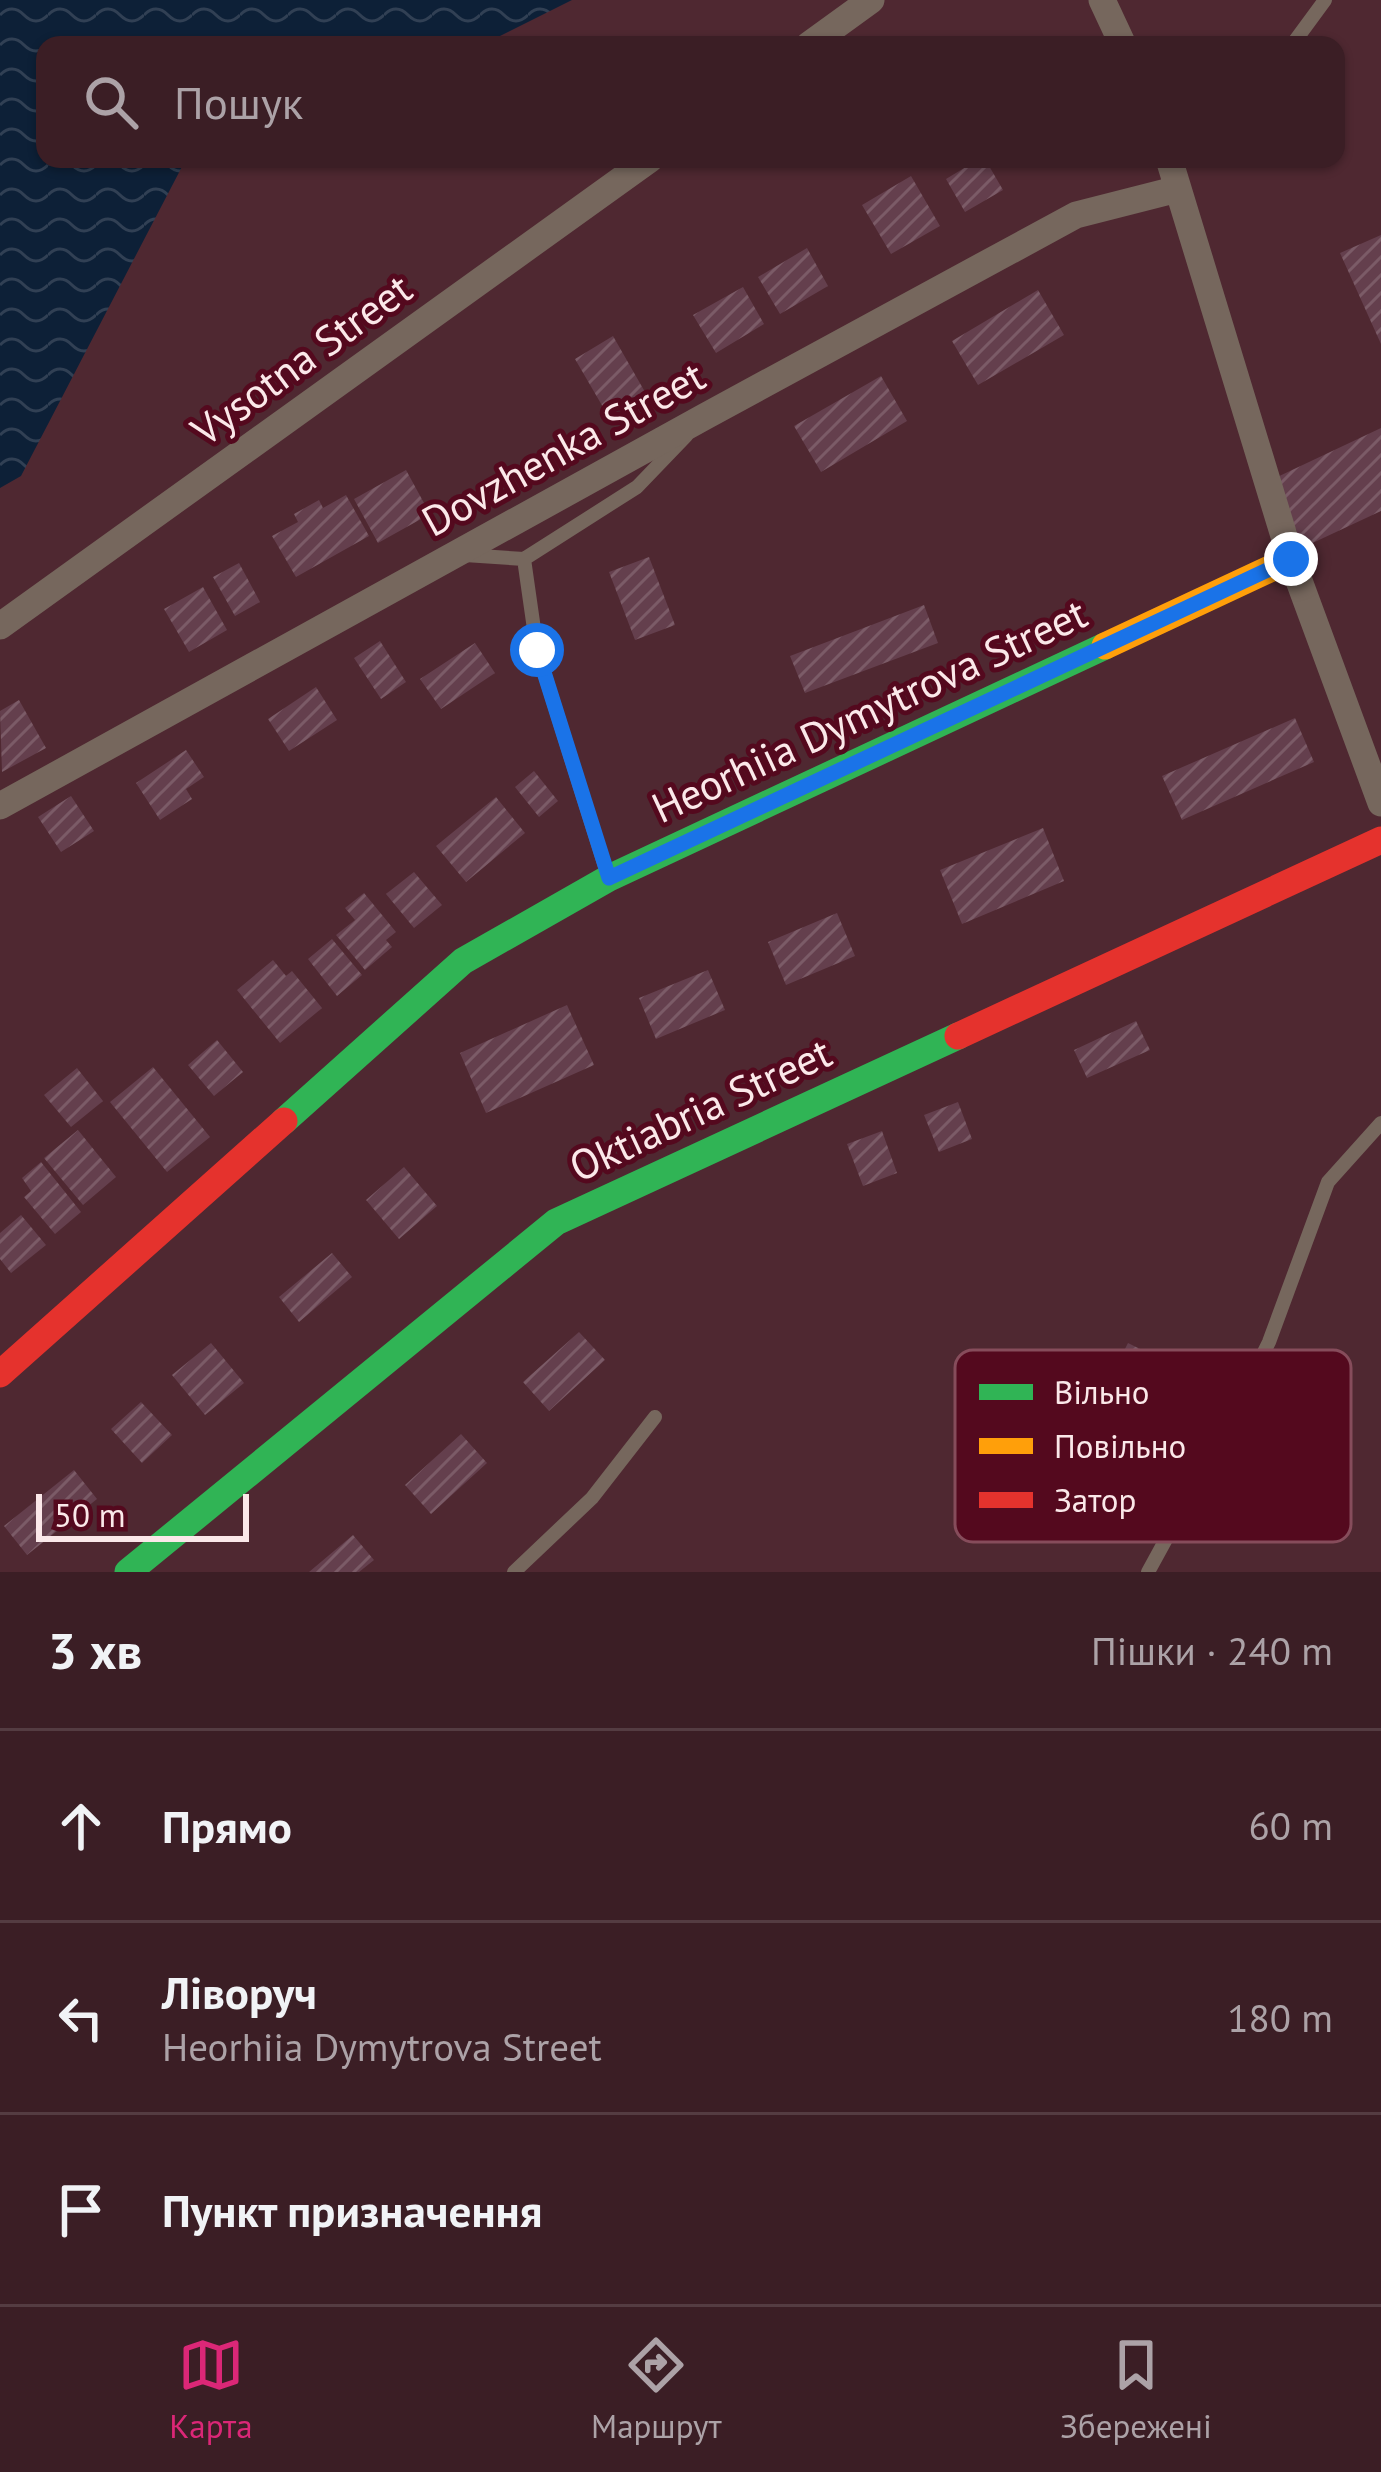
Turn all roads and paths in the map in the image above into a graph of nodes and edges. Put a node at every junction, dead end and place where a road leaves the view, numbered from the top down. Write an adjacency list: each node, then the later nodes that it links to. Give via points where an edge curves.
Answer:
1 (872, 0): 4 (street)
2 (1102, 0): 5 (street)
3 (1324, 0): 6 (lane)
4 (822, 36)
5 (1119, 36)
6 (1298, 36)
7 (637, 168): 14 (street, Vysotna Street)
8 (1172, 168): 9 (street)
9 (1178, 189): 10 (street, Dovzhenka Street, via 1076,215); 13 (street)
10 (704, 417): 11 (street, Dovzhenka Street); 12 (lane, via 638,488)
11 (458, 555): 12 (lane); 16 (street, Dovzhenka Street)
12 (524, 559): 18 (lane, via 537,650)
13 (1291, 559): 15 (street); 18 (street, Heorhiia Dymytrova Street)
14 (0, 626)
15 (1381, 803)
16 (0, 806)
17 (1381, 840): 24 (street, Oktiabria Street, via 556,1222)
18 (609, 878): 21 (street, Heorhiia Dymytrova Street, via 464,961)
19 (1381, 1123): 20 (lane, via 1328,1182)
20 (1265, 1350)
21 (0, 1374)
22 (655, 1417): 25 (lane, via 592,1498)
23 (1164, 1542): 26 (lane)
24 (128, 1572)
25 (514, 1572)
26 (1148, 1572)

